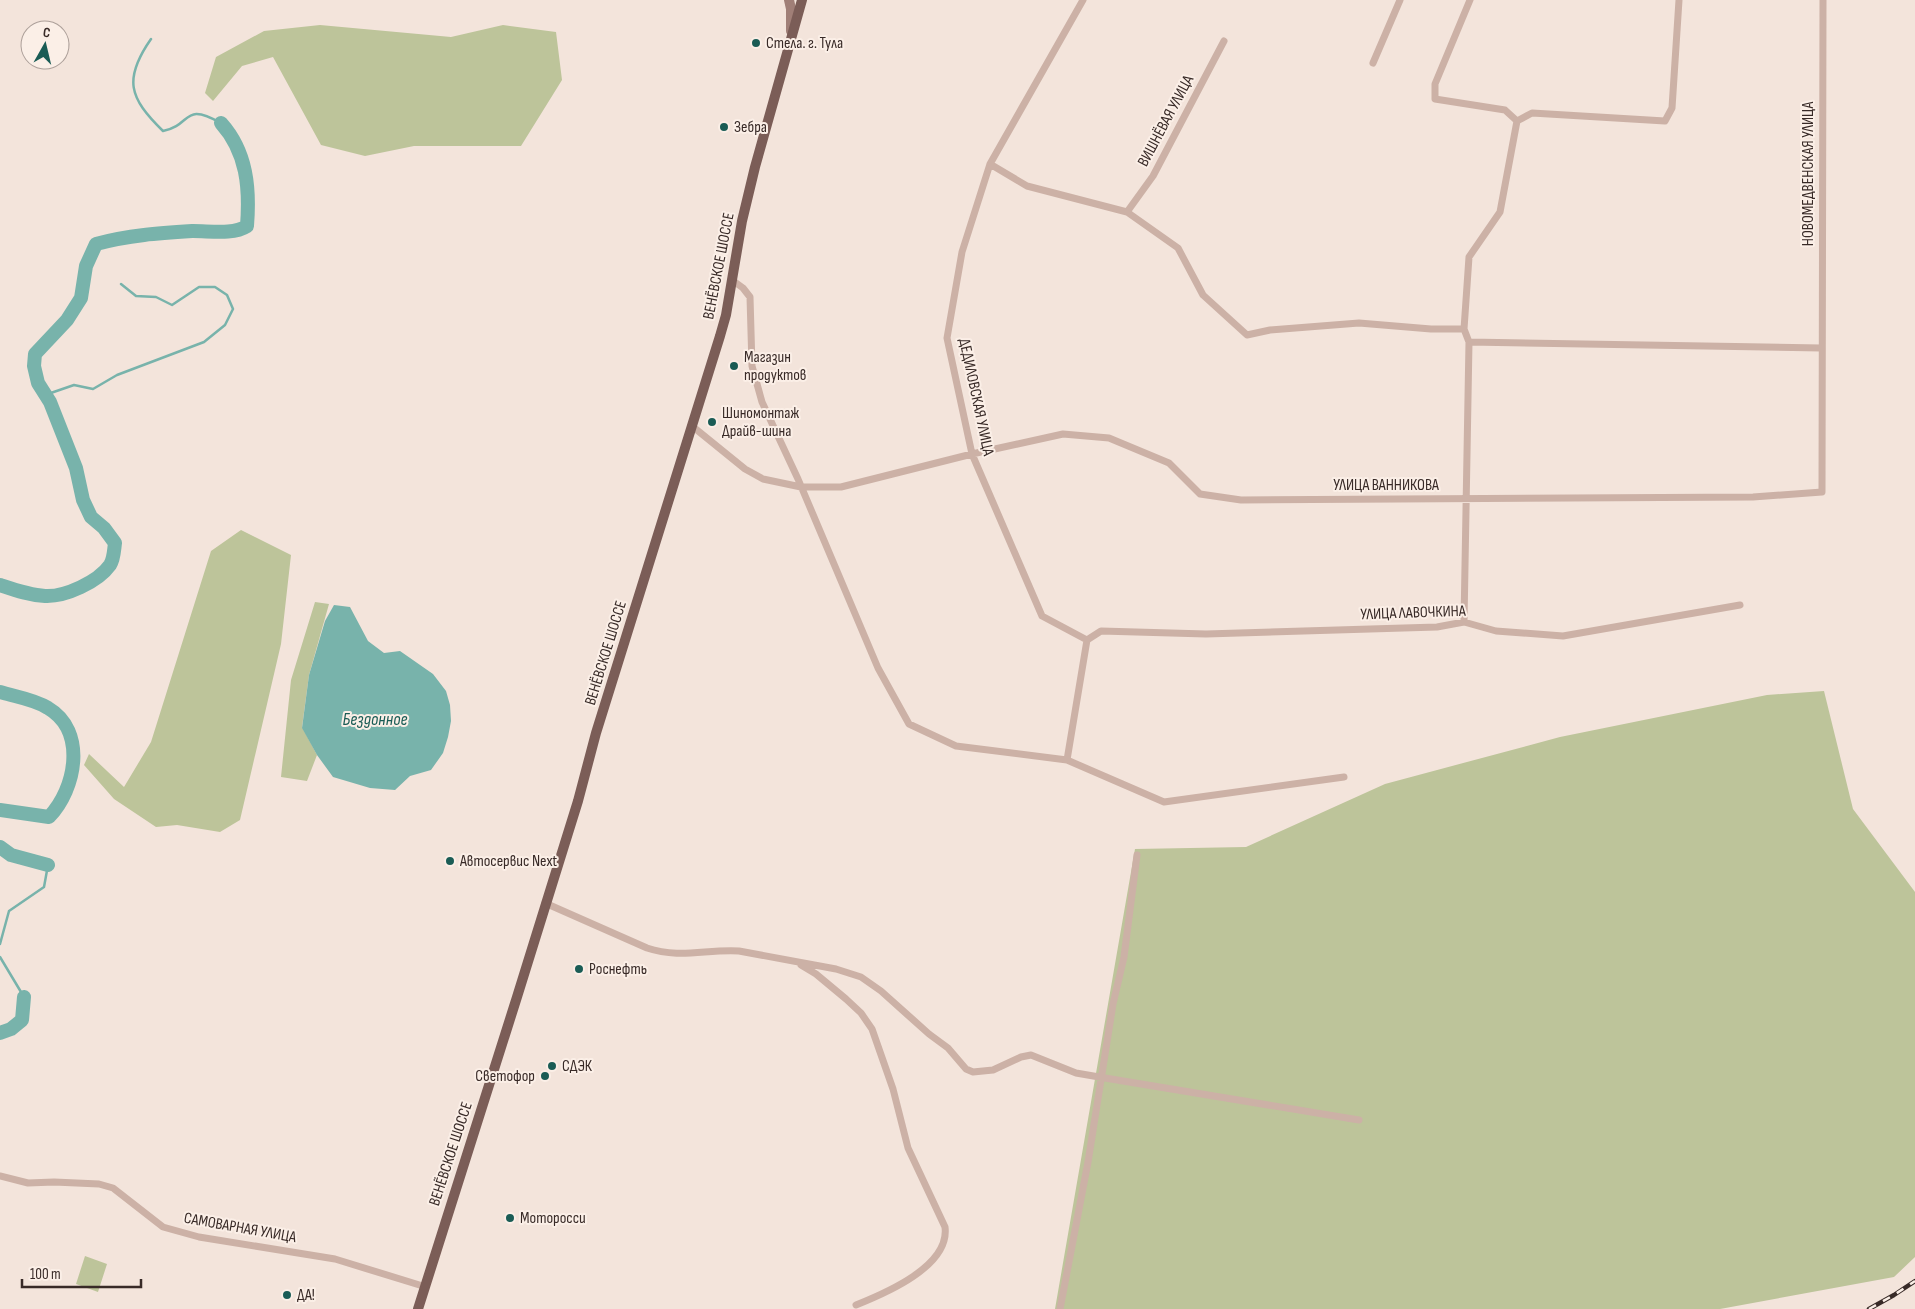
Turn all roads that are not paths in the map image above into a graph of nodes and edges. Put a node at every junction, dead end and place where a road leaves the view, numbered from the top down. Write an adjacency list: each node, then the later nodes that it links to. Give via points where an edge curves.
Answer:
1 (789, 0): 9 (main road, via 792,21)
2 (802, 0): 9 (main road, ВЕНЁВСКОЕ ШОССЕ)
3 (1083, 0): 12 (street, ДЕДИЛОВСКАЯ УЛИЦА)
4 (1400, 0): 10 (street)
5 (1470, 0): 11 (street, via 1435,84 1436,99 1504,110)
6 (1679, 0): 11 (street, via 1672,108 1665,121 1532,113)
7 (1823, 0): 17 (street, НОВОМЕДВЕНСКАЯ УЛИЦА)
8 (1224, 41): 13 (street, ВИШНЁВАЯ УЛИЦА, via 1152,176)
9 (790, 46): 14 (main road, ВЕНЁВСКОЕ ШОССЕ, via 755,167)
10 (1373, 63)
11 (1517, 122): 15 (street, via 1500,212 1469,257)
12 (990, 164): 13 (street, via 1027,186); 19 (street, ДЕДИЛОВСКАЯ УЛИЦА, via 962,252 947,338)
13 (1127, 212): 15 (street, via 1178,248 1203,295 1247,335 1270,330 1359,323 1431,330)
14 (732, 280): 18 (main road, ВЕНЁВСКОЕ ШОССЕ, via 720,336); 20 (street, via 750,297 752,366 762,402)
15 (1464, 329): 16 (street)
16 (1469, 342): 17 (street); 22 (street)
17 (1821, 348): 21 (street, НОВОМЕДВЕНСКАЯ УЛИЦА)
18 (692, 426): 20 (street, УЛИЦА ВАННИКОВА, via 745,469 763,479); 29 (main road, ВЕНЁВСКОЕ ШОССЕ)
19 (972, 454): 20 (street, УЛИЦА ВАННИКОВА, via 841,487); 22 (street, УЛИЦА ВАННИКОВА, via 1063,434 1099,437 1109,438 1169,463 1200,494 1241,500); 25 (street, ДЕДИЛОВСКАЯ УЛИЦА, via 1042,616)
20 (801, 487): 26 (street, via 878,668 909,724 956,746)
21 (1822, 492): 22 (street, УЛИЦА ВАННИКОВА, via 1753,497)
22 (1465, 498): 24 (street)
23 (1740, 605): 24 (street, УЛИЦА ЛАВОЧКИНА, via 1563,636 1496,632)
24 (1464, 622): 25 (street, УЛИЦА ЛАВОЧКИНА, via 1437,626 1206,634 1101,631)
25 (1087, 640): 26 (street)
26 (1066, 760): 27 (street, via 1164,802)
27 (1344, 777)
28 (1137, 855): 31 (street, via 1124,957)
29 (545, 902): 30 (street, via 664,954 740,951); 34 (main road, ВЕНЁВСКОЕ ШОССЕ)
30 (799, 963): 31 (street, via 836,968 861,977 973,1072 993,1070 1031,1055 1076,1073); 35 (street, via 846,999 872,1029 893,1089 908,1148 945,1227 945,1241 940,1252 918,1272 894,1289)
31 (1101, 1078): 32 (street); 37 (street)
32 (1359, 1120)
33 (0, 1176): 34 (street, САМОВАРНАЯ УЛИЦА, via 28,1183 99,1184 113,1188 163,1227 199,1237 335,1258)
34 (426, 1287): 36 (main road, ВЕНЁВСКОЕ ШОССЕ)
35 (856, 1305)
36 (418, 1309)
37 (1060, 1309)

